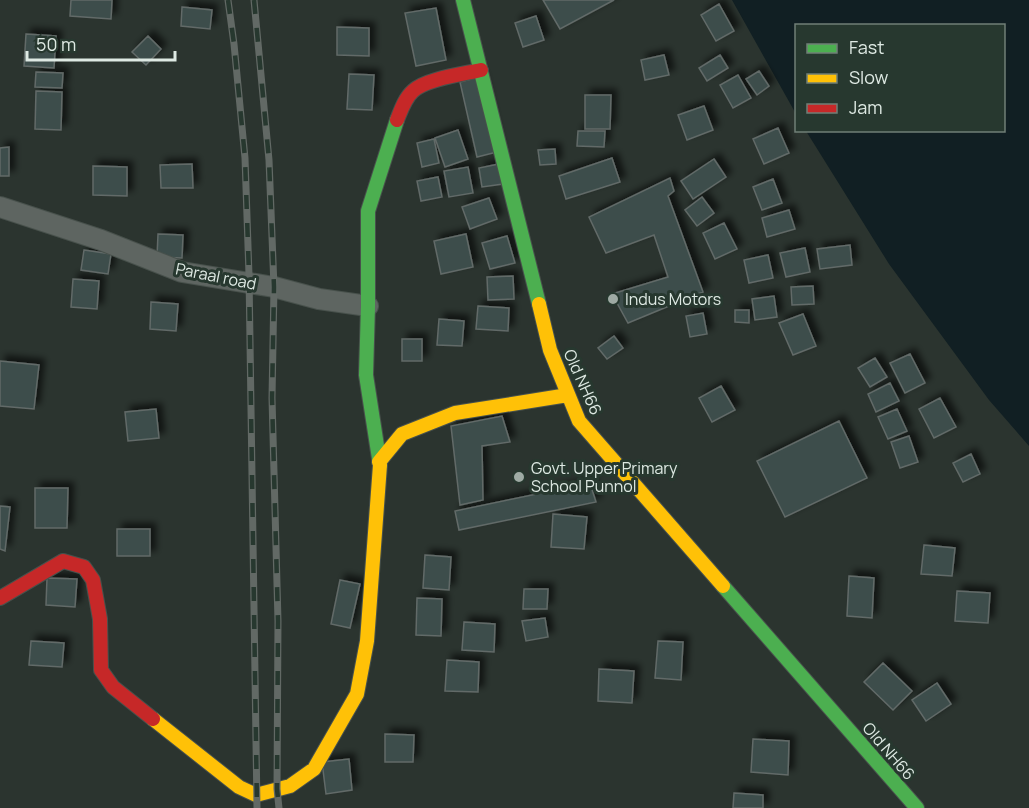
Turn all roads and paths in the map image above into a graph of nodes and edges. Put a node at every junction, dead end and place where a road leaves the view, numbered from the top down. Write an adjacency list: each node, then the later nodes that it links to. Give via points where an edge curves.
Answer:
1 (463, 0): 2 (main road, Old NH66)
2 (481, 70): 4 (main road, via 424,83 412,91 401,109 368,211); 5 (main road, Old NH66, via 550,350)
3 (0, 207): 4 (street, Paraal road, via 182,272)
4 (368, 306): 6 (main road, via 366,375)
5 (568, 395): 6 (main road, via 455,413 402,434); 8 (main road, Old NH66, via 579,421)
6 (379, 462): 7 (main road, via 367,641 357,694 315,769 290,786 256,795 239,787 113,687 101,670 100,619 93,580 84,567 63,561)
7 (0, 598)
8 (917, 808)

